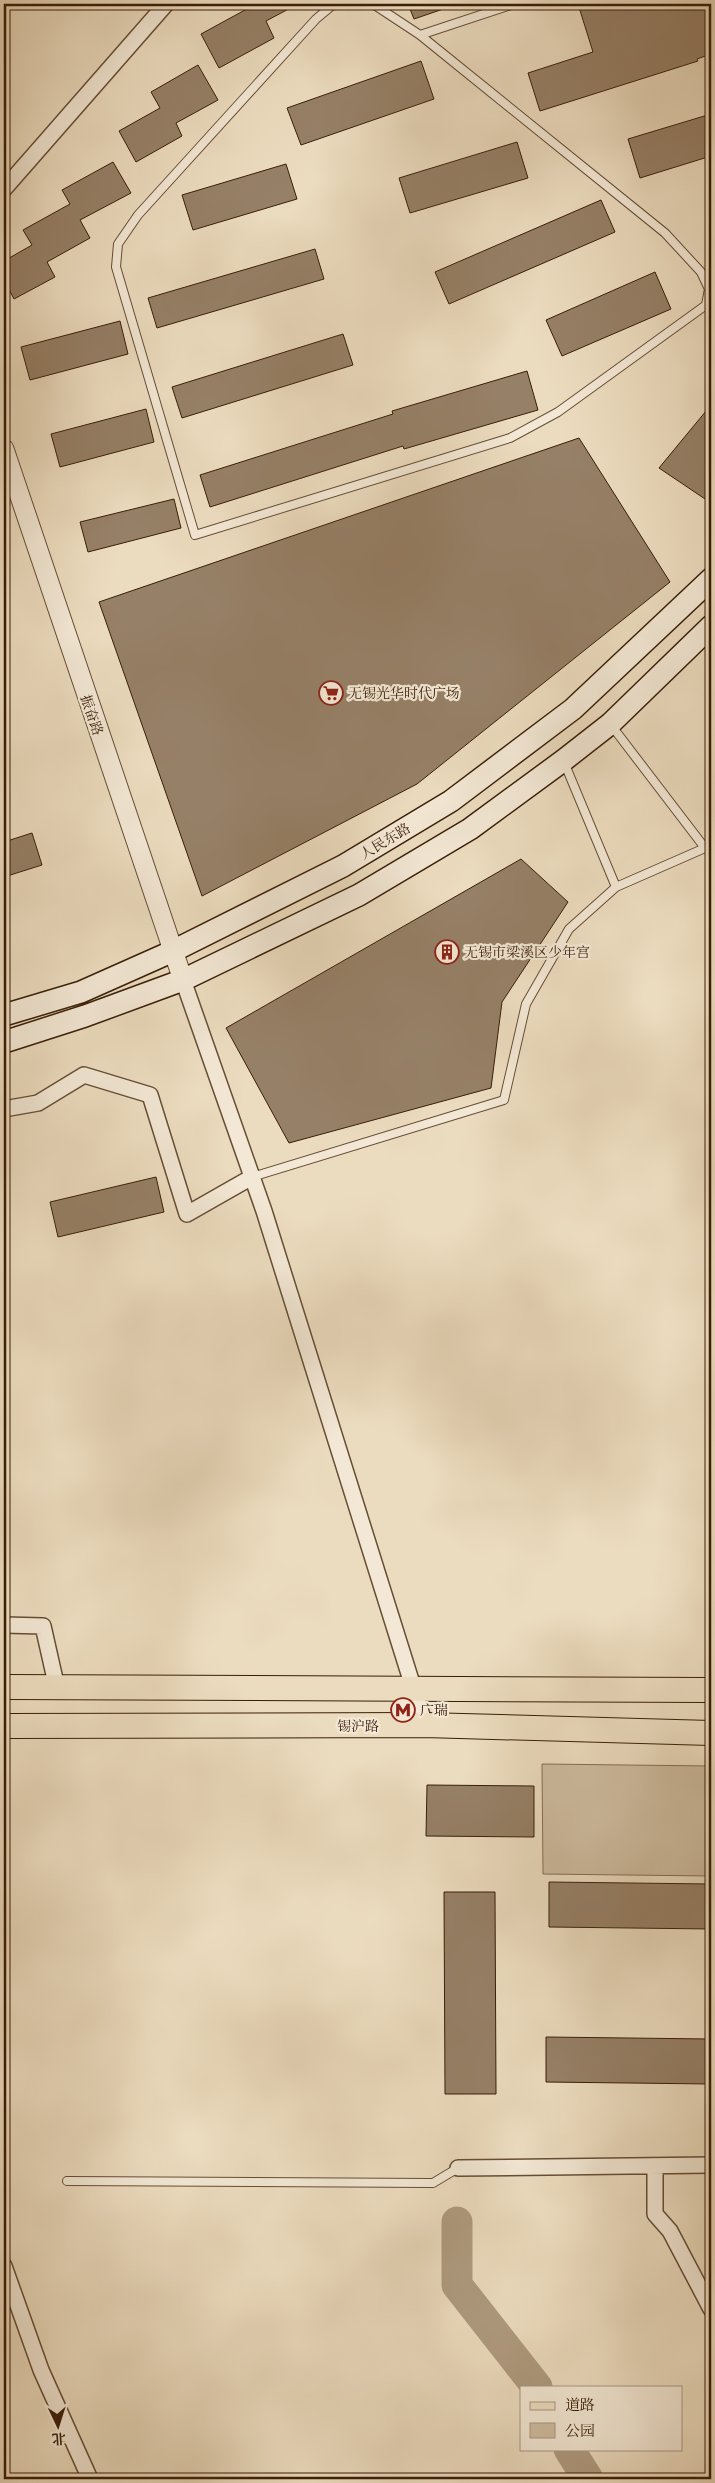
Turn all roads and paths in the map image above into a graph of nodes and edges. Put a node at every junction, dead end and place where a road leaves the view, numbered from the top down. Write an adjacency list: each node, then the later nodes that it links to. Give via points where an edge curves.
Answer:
1 (166, 4): 6 (street)
2 (334, 4): 5 (lane, via 316,19 145,208 118,244 116,267 195,535 510,438 558,412 706,305 709,289 701,272 665,233)
3 (373, 4): 5 (lane)
4 (514, 4): 5 (lane)
5 (420, 36)
6 (4, 189)
7 (4, 449): 14 (street, 振奋路)
8 (711, 579): 14 (main road, 人民东路, via 573,709 451,801 343,866)
9 (711, 626): 10 (main road)
10 (610, 724): 11 (main road); 12 (lane)
11 (564, 760): 13 (lane); 15 (main road, via 470,829 359,896)
12 (708, 847): 13 (lane)
13 (616, 887): 19 (lane, via 569,929 526,1004 504,1100)
14 (171, 952): 15 (street, 振奋路); 16 (main road, 人民东路, via 80,992)
15 (183, 980): 17 (main road); 19 (street)
16 (4, 1015)
17 (4, 1042)
18 (4, 1109): 19 (street, via 38,1102 84,1075 150,1095 187,1214)
19 (252, 1177): 23 (street)
20 (4, 1625): 22 (street, via 43,1626)
21 (4, 1687): 22 (main road)
22 (58, 1688): 23 (main road)
23 (413, 1690): 24 (main road); 26 (street)
24 (711, 1690)
25 (4, 1726): 26 (main road, 锡沪路)
26 (425, 1726): 27 (main road, 锡沪路)
27 (711, 1733)
28 (711, 2165): 29 (street)
29 (655, 2166): 30 (street); 33 (street, via 655,2214 670,2231)
30 (458, 2168): 31 (lane, via 432,2183)
31 (67, 2181)
32 (4, 2266): 34 (street, via 41,2370)
33 (711, 2309)
34 (90, 2479)

